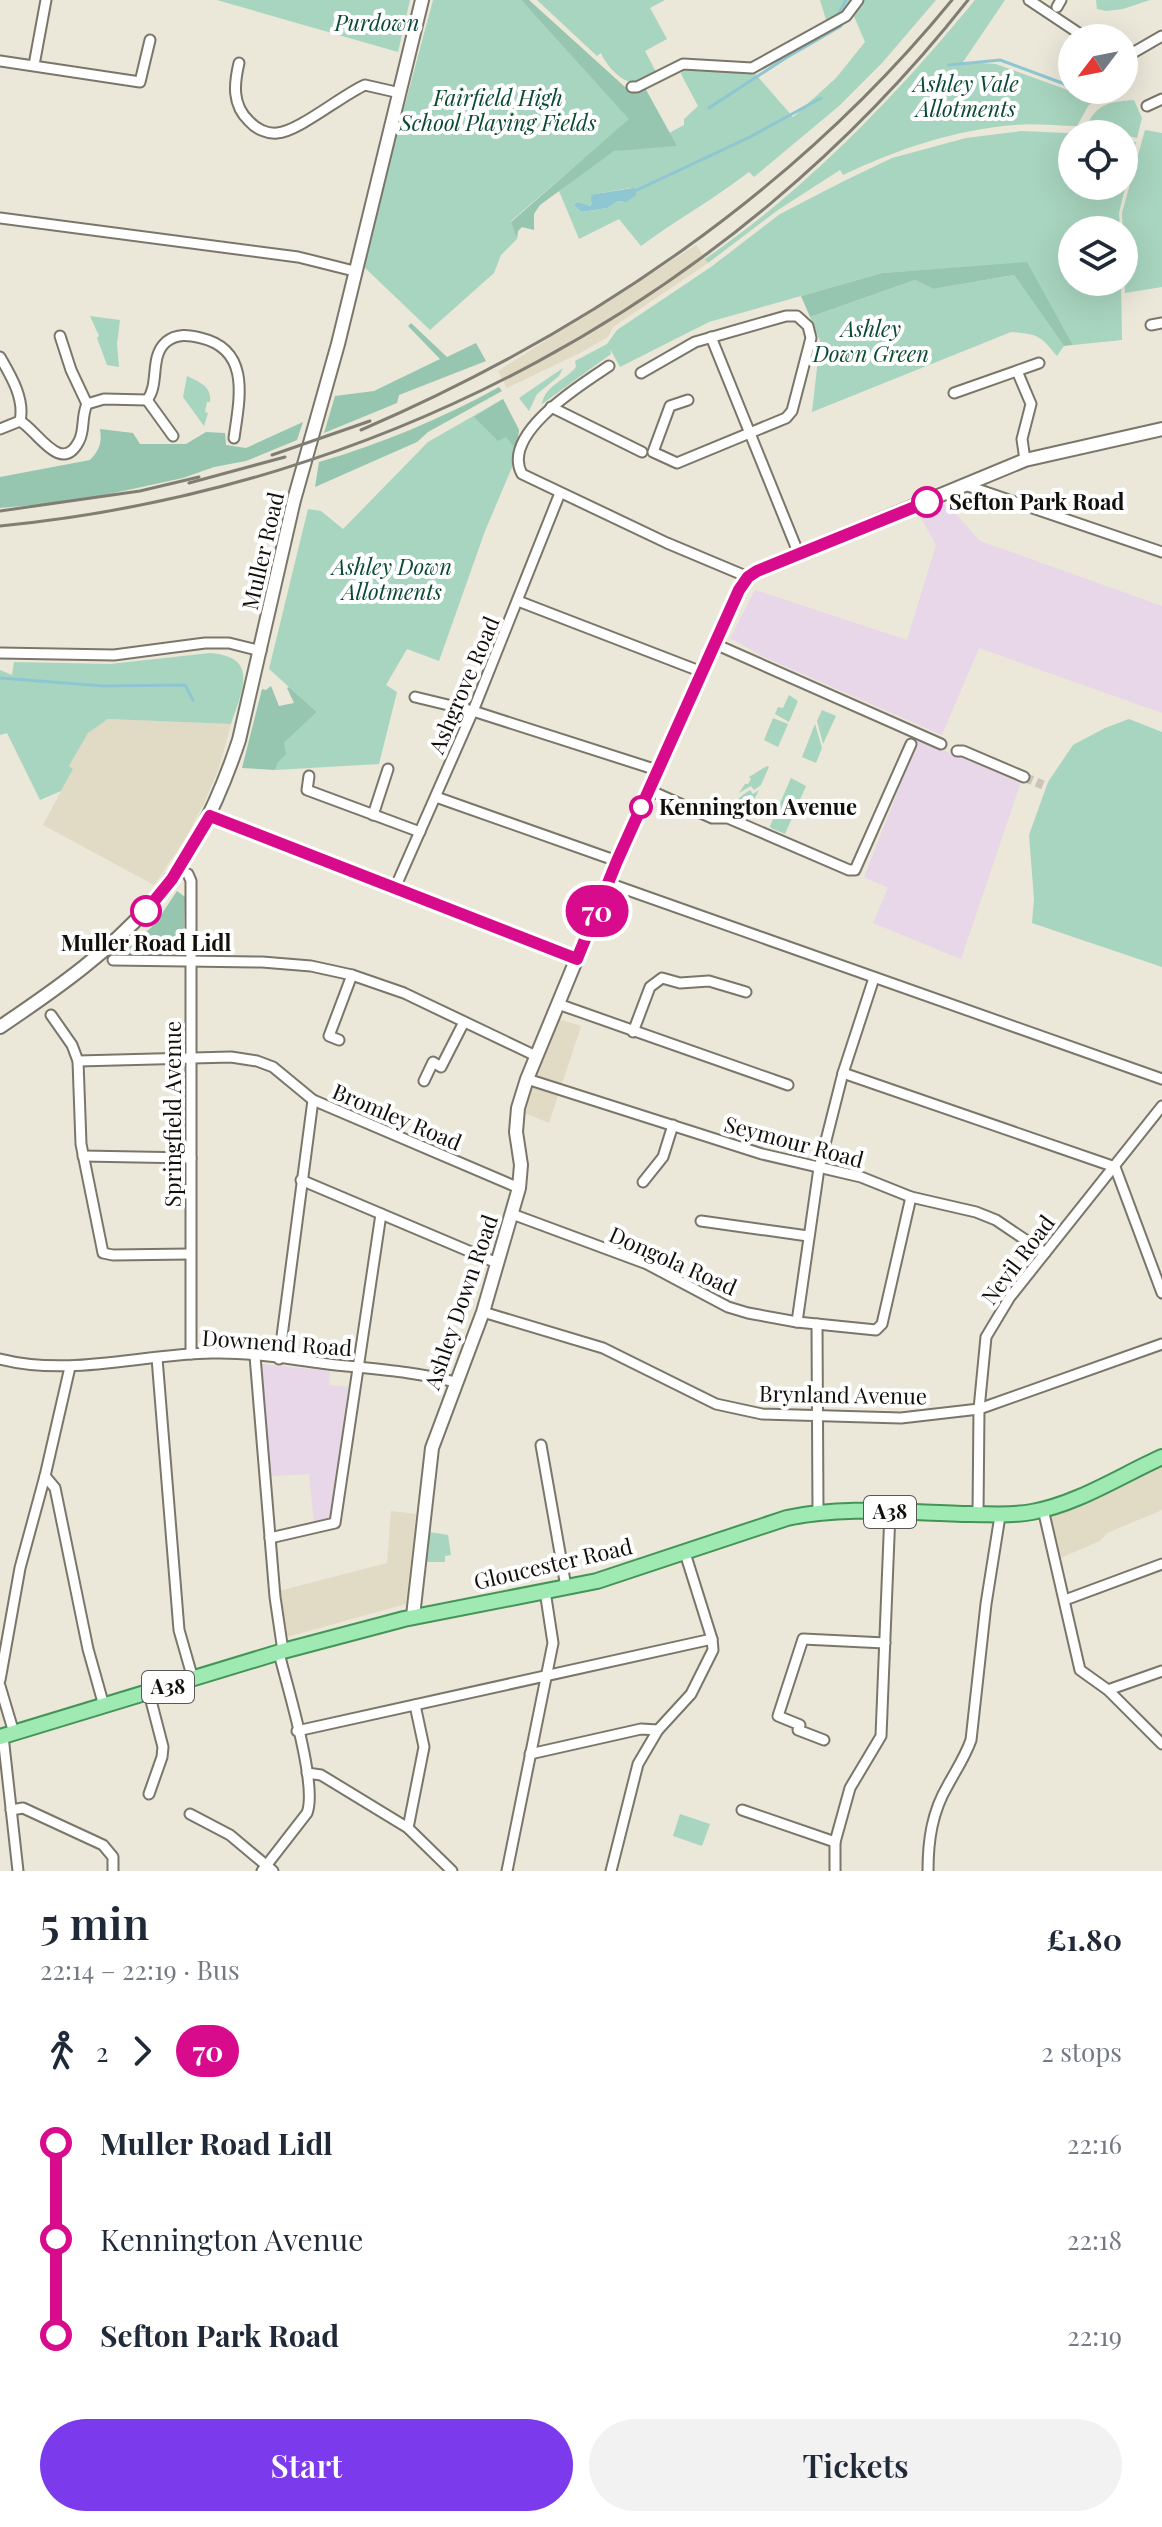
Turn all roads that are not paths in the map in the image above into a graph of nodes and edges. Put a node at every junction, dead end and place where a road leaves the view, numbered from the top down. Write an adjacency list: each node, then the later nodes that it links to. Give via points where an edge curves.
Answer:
1 (46, 0): 11 (street)
2 (422, 0): 13 (main road, Muller Road)
3 (858, 0): 12 (street, via 849,20 752,68 683,64)
4 (1029, 0): 5 (street)
5 (1065, 24)
6 (1162, 36): 8 (street)
7 (150, 40): 11 (street, via 140,82)
8 (1138, 51)
9 (0, 61): 11 (street)
10 (239, 63): 13 (street, via 234,90 238,105 252,125 267,132 287,131 365,85)
11 (34, 65)
12 (632, 87)
13 (400, 93): 17 (main road, Muller Road)
14 (1162, 99): 15 (street)
15 (1147, 106)
16 (0, 218): 17 (street, via 298,257)
17 (354, 271): 45 (main road, Muller Road)
18 (60, 336): 28 (street)
19 (711, 337): 24 (street); 34 (street); 34 (street, via 790,315 810,329 792,411)
20 (0, 357): 30 (street, via 20,401)
21 (1039, 363): 23 (street)
22 (609, 366): 29 (street)
23 (1017, 371): 25 (street); 37 (street, via 1031,404 1022,439)
24 (641, 373)
25 (954, 393)
26 (147, 400): 28 (street); 31 (street, via 162,346 183,335 205,339 224,349 238,372 234,434); 35 (street)
27 (688, 400): 34 (street, via 670,406 653,452 677,463)
28 (87, 404): 30 (street, via 77,445 60,454)
29 (551, 407): 36 (street); 39 (street, via 527,436 518,462 527,478)
30 (20, 421): 32 (street)
31 (224, 428)
32 (0, 429)
33 (1162, 429): 37 (main road)
34 (749, 434): 40 (street)
35 (173, 436)
36 (642, 452)
37 (1025, 460): 38 (main road)
38 (965, 485): 40 (main road); 41 (street)
39 (560, 493): 42 (street); 43 (street, Ashgrove Road)
40 (798, 552): 42 (main road)
41 (1162, 552)
42 (748, 577): 44 (main road, Ashley Down Road)
43 (518, 601): 47 (street); 49 (street, Ashgrove Road)
44 (715, 644): 47 (main road, Ashley Down Road); 51 (street)
45 (261, 651): 46 (street, via 205,643 114,655); 60 (main road, Muller Road, via 239,740)
46 (0, 653)
47 (702, 672): 54 (main road, Ashley Down Road)
48 (415, 697): 49 (street)
49 (473, 711): 54 (street); 58 (street, Ashgrove Road)
50 (911, 744): 57 (street, via 855,870)
51 (941, 744)
52 (957, 751): 56 (street)
53 (388, 769): 59 (street)
54 (657, 770): 57 (main road, Ashley Down Road)
55 (309, 776): 59 (street, via 307,790)
56 (1024, 777)
57 (649, 790): 62 (main road, Ashley Down Road)
58 (436, 797): 61 (street, Ashgrove Road); 62 (street)
59 (373, 815): 61 (street)
60 (210, 816): 65 (street); 73 (main road, Muller Road, via 172,879 135,924)
61 (420, 832): 65 (street, Ashgrove Road)
62 (617, 861): 64 (main road, Ashley Down Road)
63 (188, 874): 68 (street, Springfield Avenue)
64 (608, 883): 66 (main road, Ashley Down Road); 70 (street)
65 (395, 888): 66 (street)
66 (577, 959): 72 (main road, Ashley Down Road)
67 (113, 960): 68 (street)
68 (192, 962): 69 (street, via 262,962); 79 (street, Springfield Avenue)
69 (352, 975): 74 (street); 77 (street, via 329,1036)
70 (874, 978): 81 (street); 83 (street)
71 (746, 992): 76 (street, via 709,981 662,978 650,987)
72 (558, 1004): 76 (street); 78 (main road, Ashley Down Road)
73 (46, 1007): 75 (main road, Muller Road); 80 (street)
74 (464, 1022): 78 (street); 84 (street, via 441,1067 433,1062)
75 (0, 1027)
76 (633, 1032): 85 (street)
77 (339, 1040)
78 (536, 1056): 82 (main road, Ashley Down Road)
79 (191, 1059): 80 (street, Bromley Road); 86 (street, Bromley Road, via 257,1061 273,1067); 90 (street, Springfield Avenue)
80 (78, 1061): 89 (street)
81 (843, 1073): 91 (street); 92 (street)
82 (527, 1079): 88 (street, Seymour Road); 95 (main road, Ashley Down Road, via 517,1120)
83 (1162, 1079)
84 (424, 1081)
85 (788, 1085)
86 (313, 1100): 93 (street); 95 (street, Bromley Road)
87 (1162, 1106): 91 (street, Nevil Road)
88 (673, 1125): 92 (street, Seymour Road); 94 (street, via 663,1157)
89 (83, 1156): 90 (street); 102 (street, via 103,1253)
90 (191, 1158): 102 (street, Springfield Avenue)
91 (1115, 1167): 101 (street, Nevil Road); 104 (street)
92 (819, 1168): 96 (street, Seymour Road, via 861,1177); 100 (street)
93 (301, 1180): 97 (street); 113 (street)
94 (643, 1182)
95 (519, 1188): 98 (main road, Ashley Down Road)
96 (911, 1197): 101 (street, Seymour Road, via 996,1220); 107 (street, Dongola Road, via 880,1328)
97 (381, 1214): 103 (street); 115 (street)
98 (512, 1214): 103 (main road, Ashley Down Road); 106 (street, Dongola Road, via 647,1264 728,1307)
99 (701, 1221): 100 (street)
100 (808, 1236): 106 (street)
101 (1045, 1253): 117 (street, Nevil Road, via 986,1337)
102 (190, 1254): 109 (street, Springfield Avenue)
103 (497, 1263): 105 (main road, Ashley Down Road)
104 (1162, 1293)
105 (483, 1312): 116 (main road, Ashley Down Road); 118 (street, Brynland Avenue, via 603,1348 716,1404 762,1414)
106 (797, 1322): 107 (street, Dongola Road)
107 (817, 1324): 118 (street)
108 (1162, 1344): 117 (street, Brynland Avenue)
109 (191, 1354): 110 (street, Downend Road); 111 (street, Downend Road)
110 (255, 1356): 113 (street, Downend Road); 127 (street)
111 (157, 1358): 114 (street, Downend Road); 139 (street, via 179,1630)
112 (0, 1359): 114 (street, Downend Road)
113 (279, 1359): 115 (street, Downend Road)
114 (70, 1367): 121 (street)
115 (360, 1367): 116 (street, Downend Road); 127 (street, via 335,1523)
116 (455, 1382): 133 (main road, Ashley Down Road, via 432,1448)
117 (979, 1409): 118 (street, Brynland Avenue, via 901,1418); 125 (street, Nevil Road)
118 (818, 1415): 123 (street)
119 (541, 1445): 130 (street)
120 (1161, 1461): 122 (main road, Gloucester Road / A38)
121 (45, 1476): 140 (street, via 20,1568); 144 (street, via 55,1488)
122 (1043, 1509): 126 (main road, Gloucester Road / A38); 132 (street)
123 (818, 1512): 124 (main road, Gloucester Road / A38); 128 (main road, Gloucester Road / A38, via 765,1524)
124 (890, 1512): 125 (main road, Gloucester Road / A38); 135 (street)
125 (978, 1514): 126 (main road, Gloucester Road / A38)
126 (1000, 1516): 165 (street, via 971,1740 933,1819)
127 (270, 1538): 136 (street)
128 (685, 1553): 130 (main road, Gloucester Road / A38); 134 (street)
129 (1162, 1564): 132 (street)
130 (566, 1587): 131 (main road, Gloucester Road / A38)
131 (545, 1591): 133 (main road, Gloucester Road / A38); 138 (street, via 553,1635)
132 (1065, 1600): 141 (street, via 1080,1670)
133 (413, 1616): 136 (main road, Gloucester Road / A38)
134 (712, 1639): 138 (street); 145 (street, via 713,1650 691,1694)
135 (885, 1643): 148 (street, via 803,1639 778,1716); 157 (street, via 881,1736 850,1788)
136 (281, 1652): 139 (main road, Gloucester Road / A38); 146 (street)
137 (1162, 1671): 141 (street)
138 (547, 1675): 143 (street); 150 (street)
139 (193, 1679): 142 (main road, Gloucester Road / A38)
140 (0, 1683): 147 (street)
141 (1108, 1690): 149 (street)
142 (149, 1693): 144 (main road, Gloucester Road / A38); 152 (street, via 163,1747)
143 (415, 1705): 146 (street); 156 (street, via 424,1747)
144 (104, 1706): 147 (main road, Gloucester Road / A38)
145 (658, 1730): 150 (street, via 641,1729); 163 (street, via 633,1777)
146 (297, 1731): 151 (street)
147 (6, 1735): 153 (street)
148 (824, 1740)
149 (1162, 1744)
150 (530, 1754): 162 (street)
151 (307, 1773): 156 (street, via 321,1775); 158 (street, via 307,1813)
152 (149, 1794)
153 (11, 1810): 159 (street); 160 (street, via 23,1808 103,1845 113,1857)
154 (742, 1810): 157 (street)
155 (190, 1814): 158 (street, via 230,1835)
156 (408, 1828): 161 (street)
157 (835, 1842): 164 (street)
158 (267, 1869)
159 (18, 1871)
160 (113, 1871)
161 (452, 1871)
162 (507, 1871)
163 (611, 1871)
164 (835, 1871)
165 (928, 1871)

